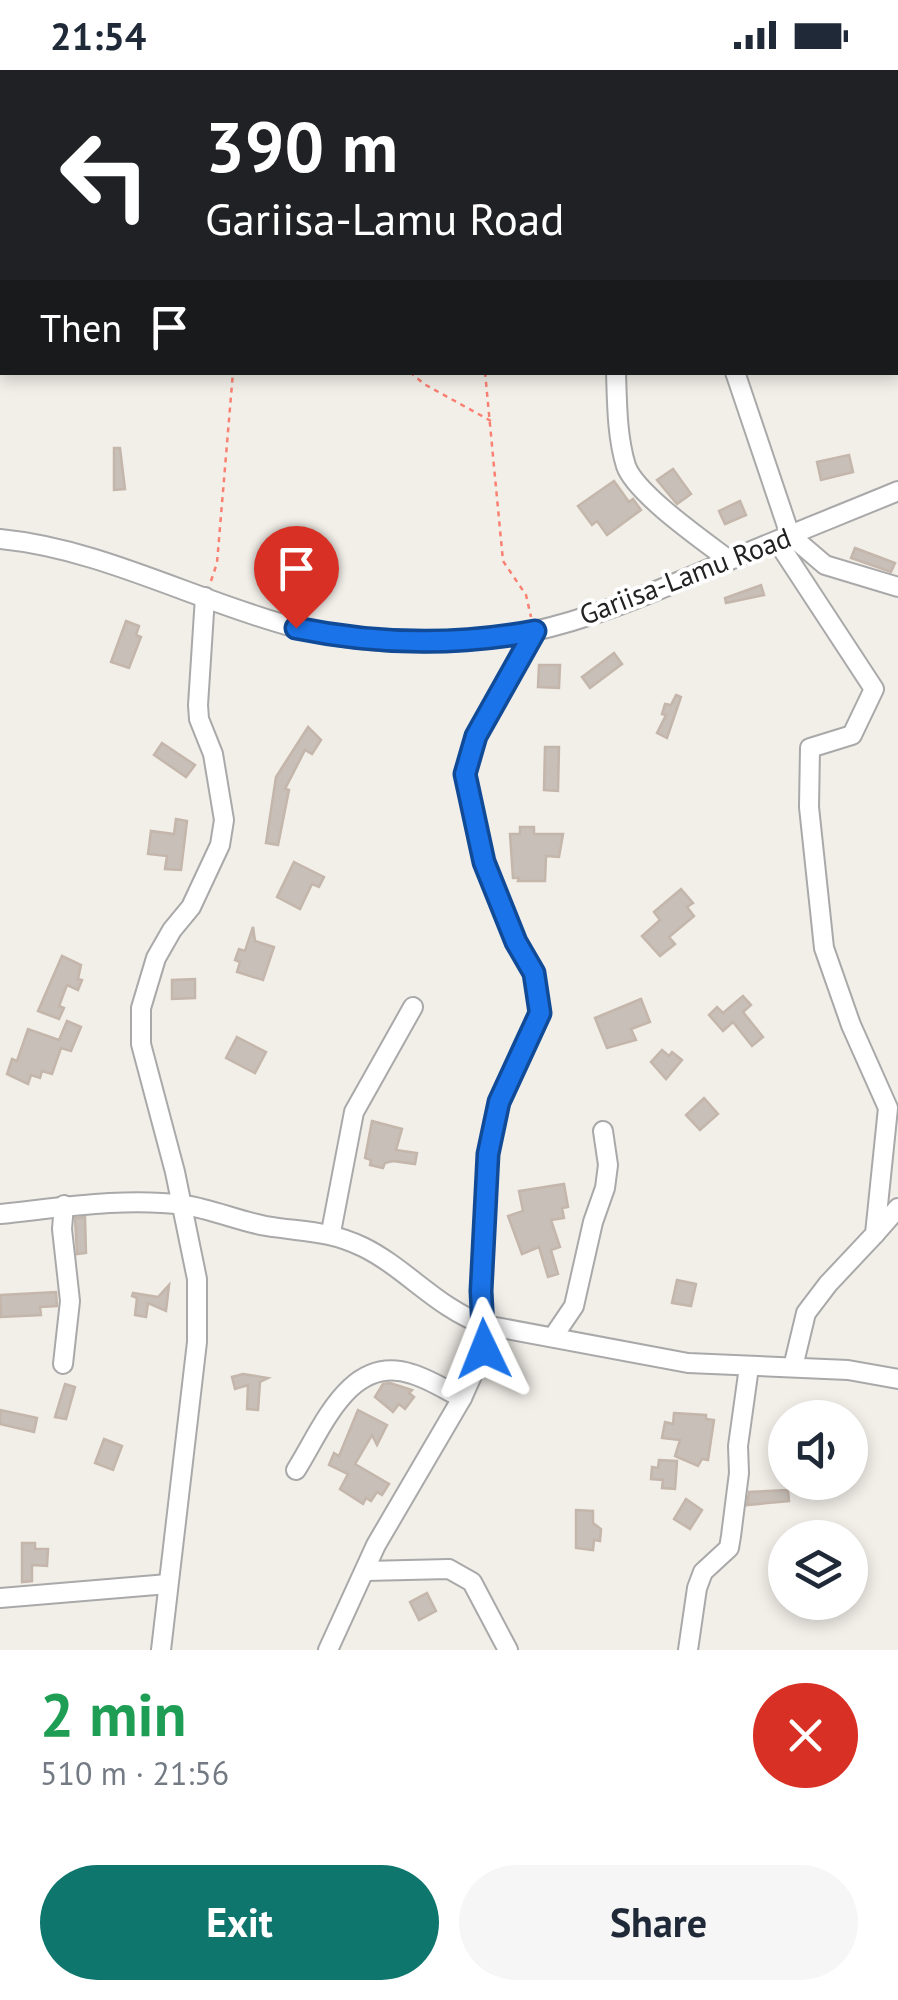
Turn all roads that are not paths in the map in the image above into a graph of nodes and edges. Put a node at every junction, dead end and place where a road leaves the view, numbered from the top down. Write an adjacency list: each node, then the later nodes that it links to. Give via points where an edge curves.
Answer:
1 (616, 375): 6 (street, via 621,437 633,479)
2 (736, 375): 4 (street)
3 (898, 490): 4 (street, Gariisa-Lamu Road)
4 (784, 538): 6 (street, Gariisa-Lamu Road); 7 (street, via 825,565); 17 (street, via 874,689 852,734 810,748 809,807 824,948 888,1108)
5 (0, 539): 8 (street, Gariisa-Lamu Road, via 34,542)
6 (729, 560): 9 (street, Gariisa-Lamu Road)
7 (898, 587)
8 (205, 596): 9 (street, Gariisa-Lamu Road, via 344,638 446,640); 13 (street, via 199,718 224,820 191,907 156,958 141,1008 141,1044)
9 (535, 631): 18 (street, via 476,736 465,774 484,862 534,973 540,1013 499,1102 488,1154)
10 (413, 1007): 16 (street, via 354,1112)
11 (604, 1130): 19 (street, via 605,1188 574,1306)
12 (64, 1204): 13 (street); 15 (street); 20 (street, via 70,1301)
13 (182, 1205): 16 (street, via 264,1226); 27 (street, via 197,1278 196,1342)
14 (898, 1208): 17 (street)
15 (0, 1214)
16 (331, 1232): 18 (street)
17 (875, 1234): 22 (street, via 806,1314)
18 (485, 1325): 19 (street); 24 (street, via 484,1349)
19 (553, 1337): 21 (street, via 688,1363)
20 (64, 1364)
21 (749, 1367): 22 (street); 32 (street, via 731,1536 696,1588)
22 (793, 1367): 23 (street)
23 (898, 1379)
24 (462, 1398): 25 (street, via 412,1374 364,1376 347,1389); 26 (street)
25 (296, 1470)
26 (366, 1571): 30 (street); 31 (street, via 448,1568 472,1582)
27 (168, 1584): 28 (street); 29 (street)
28 (0, 1598)
29 (161, 1650)
30 (328, 1650)
31 (508, 1650)
32 (688, 1650)

